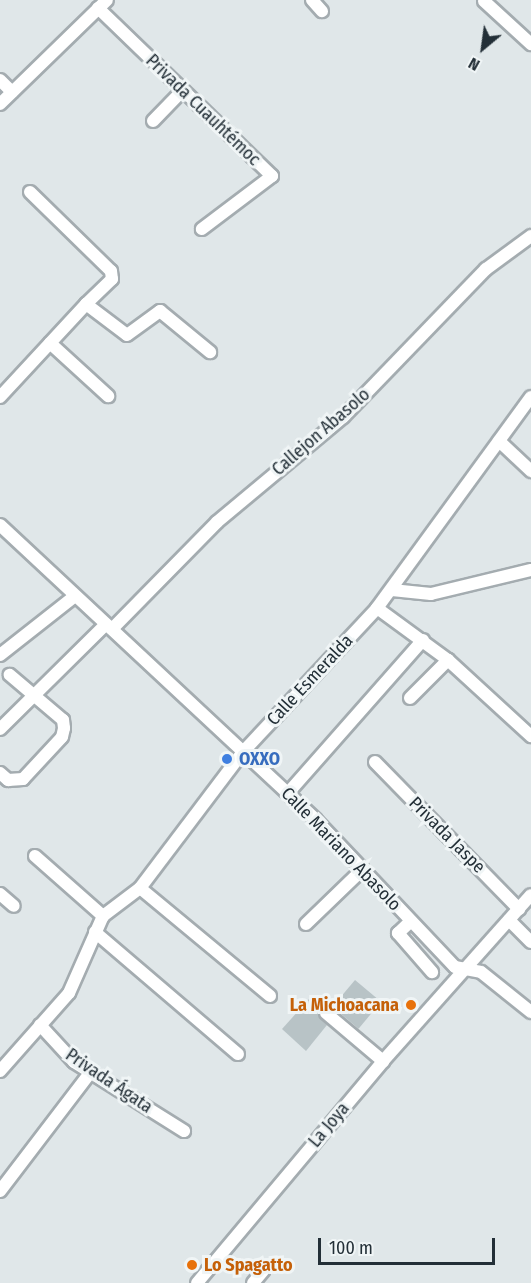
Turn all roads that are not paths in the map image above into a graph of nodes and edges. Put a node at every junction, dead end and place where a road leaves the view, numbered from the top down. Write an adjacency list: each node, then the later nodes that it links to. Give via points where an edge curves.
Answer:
1 (312, 0): 4 (street)
2 (484, 1): 5 (street)
3 (102, 4): 7 (street, Privada Cuauhtémoc); 8 (street)
4 (322, 10)
5 (531, 44)
6 (0, 80): 8 (street)
7 (183, 90): 10 (street); 12 (street, Privada Cuauhtémoc, via 272,177)
8 (12, 92): 9 (street)
9 (0, 104)
10 (153, 121)
11 (30, 192): 14 (street, via 111,271 111,279)
12 (202, 229)
13 (531, 236): 27 (street, Callejon Abasolo, via 486,269 343,417 217,522)
14 (86, 304): 15 (street); 16 (street, via 127,335 160,311)
15 (50, 343): 17 (street); 18 (street)
16 (210, 352)
17 (108, 396)
18 (0, 397)
19 (531, 397): 20 (street, Calle Esmeralda)
20 (499, 441): 21 (street); 24 (street, Calle Esmeralda)
21 (531, 471)
22 (0, 525): 25 (street, Calle Mariano Abasolo)
23 (531, 570): 24 (street, via 431,594)
24 (392, 590): 26 (street, Calle Esmeralda)
25 (75, 596): 27 (street, Calle Mariano Abasolo); 29 (street)
26 (377, 608): 28 (street); 36 (street, Calle Esmeralda)
27 (109, 627): 32 (street, Callejon Abasolo); 36 (street, Calle Mariano Abasolo)
28 (423, 640): 30 (street); 39 (street)
29 (0, 655)
30 (447, 660): 33 (street); 35 (street)
31 (10, 675): 32 (street)
32 (34, 694): 34 (street, Callejon Abasolo); 38 (street, via 63,720 62,737 23,779 8,780)
33 (410, 698)
34 (0, 729)
35 (531, 736)
36 (242, 753): 39 (street, Calle Mariano Abasolo); 42 (street, Calle Esmeralda)
37 (375, 762): 46 (street, Privada Jaspe)
38 (0, 773)
39 (288, 793): 41 (street, Calle Mariano Abasolo)
40 (35, 856): 47 (street)
41 (363, 869): 49 (street, Calle Mariano Abasolo); 50 (street)
42 (140, 888): 47 (street, Calle Esmeralda); 55 (street)
43 (0, 894): 45 (street)
44 (531, 895): 46 (street, La Joya)
45 (14, 906)
46 (519, 909): 48 (street, La Joya)
47 (103, 916): 51 (street, Calle Esmeralda)
48 (509, 920): 52 (street); 53 (street, La Joya)
49 (411, 921): 53 (street, Calle Mariano Abasolo, via 455,967); 54 (street, via 398,933)
50 (306, 924)
51 (94, 932): 58 (street, Calle Esmeralda, via 81,973); 59 (street)
52 (531, 942)
53 (465, 971): 57 (street, Calle Mariano Abasolo, via 480,972 493,979); 60 (street, La Joya)
54 (432, 972)
55 (270, 996)
56 (326, 1012): 60 (street)
57 (531, 1012)
58 (40, 1025): 61 (street, Calle Esmeralda); 62 (street, Privada Ágata)
59 (238, 1054)
60 (383, 1061): 66 (street, La Joya)
61 (0, 1071)
62 (90, 1073): 63 (street, Privada Ágata); 64 (street)
63 (184, 1131)
64 (0, 1191)
65 (263, 1271): 67 (street)
66 (197, 1283)
67 (253, 1283)

